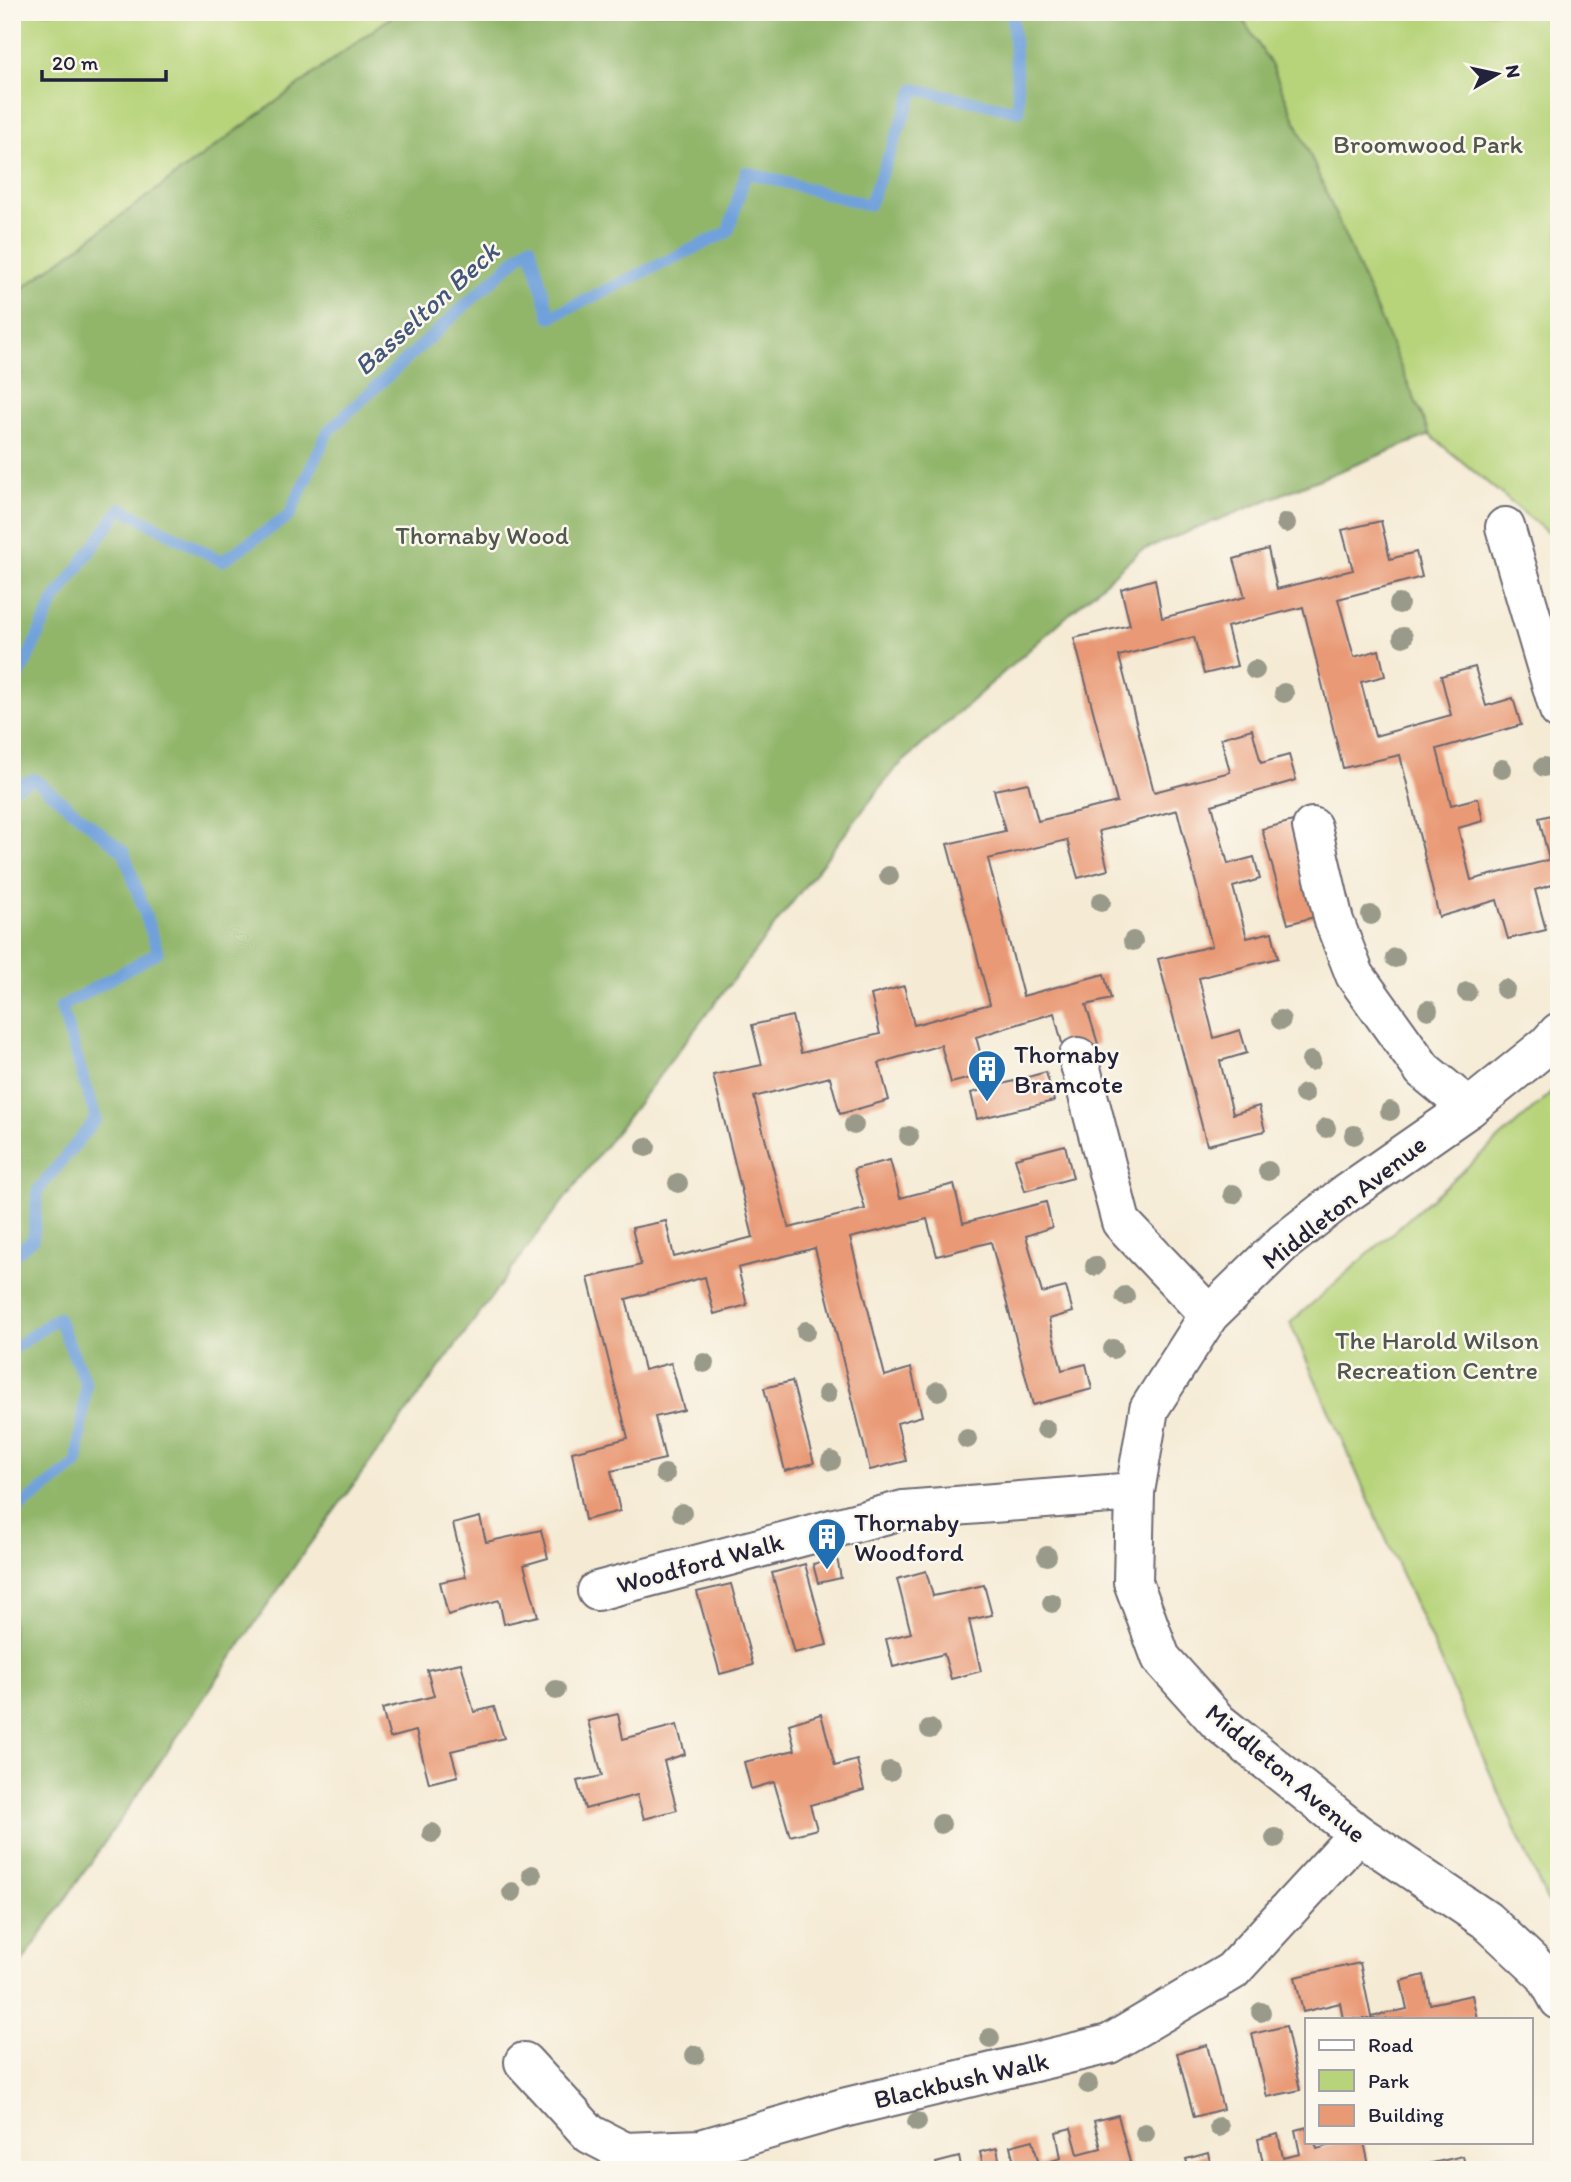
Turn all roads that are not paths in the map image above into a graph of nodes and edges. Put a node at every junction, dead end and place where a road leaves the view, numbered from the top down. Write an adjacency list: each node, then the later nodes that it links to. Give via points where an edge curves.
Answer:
1 (1505, 527): 2 (street)
2 (1559, 710)
3 (1312, 827): 6 (street, via 1334,920 1355,975 1423,1070)
4 (1559, 1032): 6 (street, Middleton Avenue)
5 (1078, 1057): 7 (street, via 1122,1223)
6 (1469, 1108): 7 (street, Middleton Avenue, via 1283,1243)
7 (1209, 1315): 8 (street, Middleton Avenue, via 1149,1409)
8 (1135, 1492): 9 (street, Woodford Walk, via 903,1510); 10 (street, Middleton Avenue, via 1133,1582 1161,1658 1218,1722)
9 (597, 1591)
10 (1358, 1834): 11 (street, Middleton Avenue, via 1486,1920 1545,1975); 12 (street, Blackbush Walk, via 1232,1971 1109,2044 843,2108 701,2149 625,2152 590,2134)
11 (1559, 2000)
12 (524, 2062)

